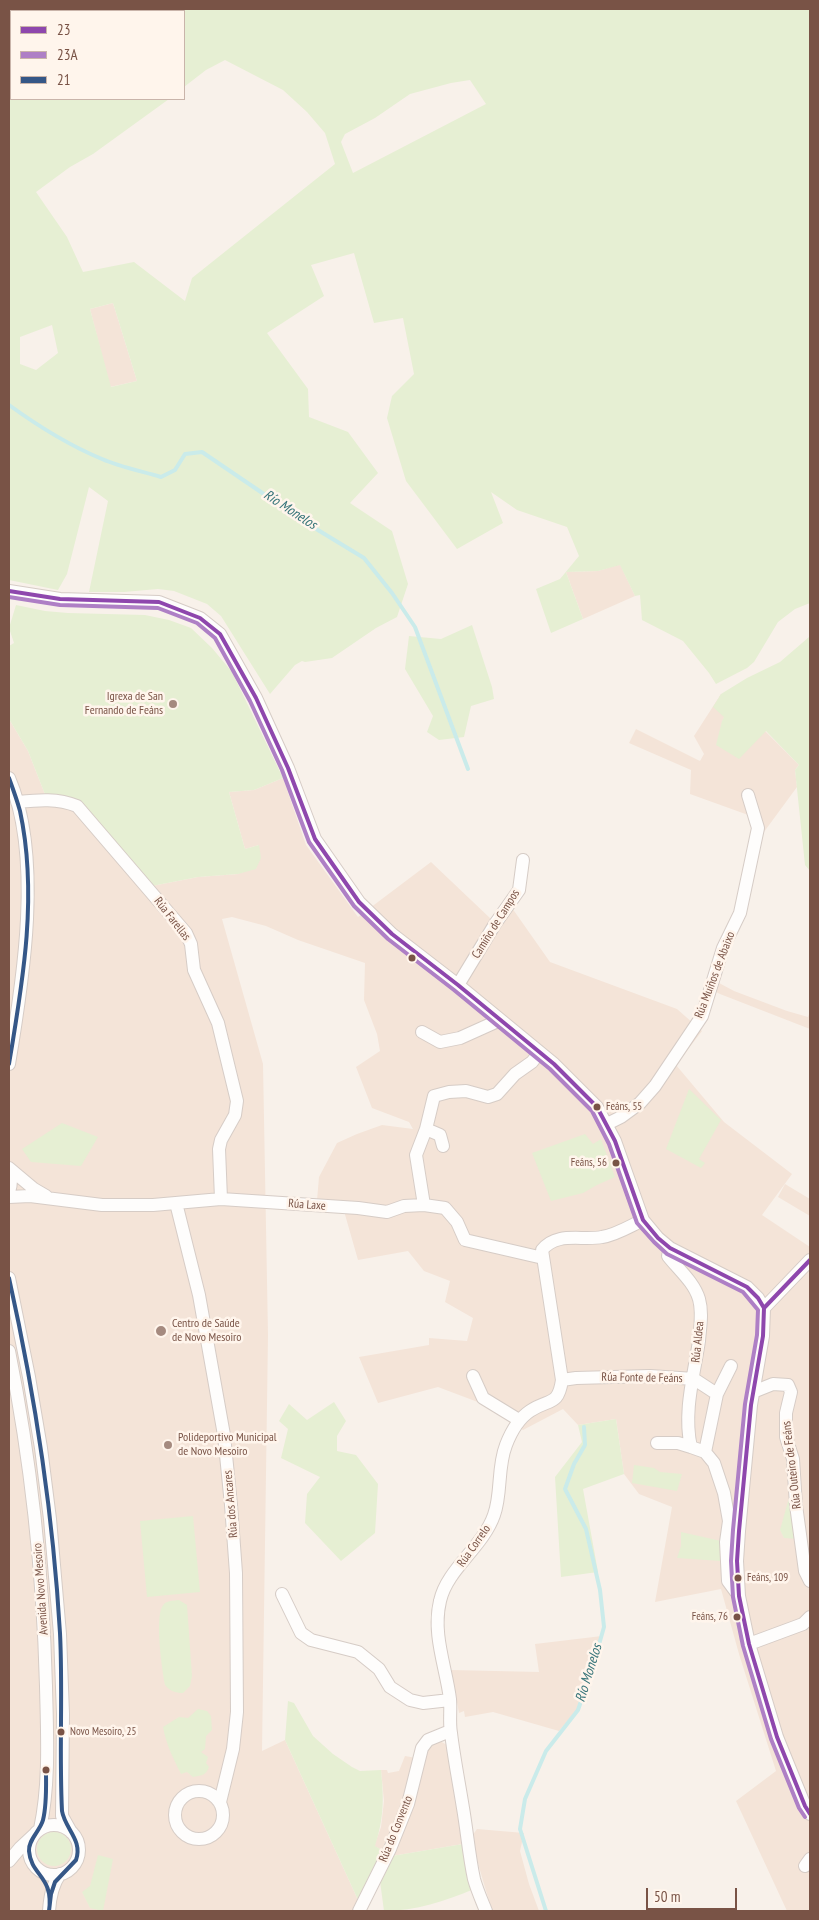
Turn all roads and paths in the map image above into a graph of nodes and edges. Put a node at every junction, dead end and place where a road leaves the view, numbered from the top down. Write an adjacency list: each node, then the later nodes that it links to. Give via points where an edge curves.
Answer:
1 (9, 590): 6 (street, via 60,599 159,602 200,618 220,634 256,698 316,839 329,861 359,902 392,934)
2 (9, 778): 4 (street)
3 (748, 795): 11 (street, Rúa Muíños de Abaixo, via 758,828 740,913 723,948 702,1016 655,1086 640,1103)
4 (17, 802): 10 (street, via 24,830 27,901 24,958); 18 (street, Rúa Farellas, via 54,800 76,806 186,934 191,944 194,970 218,1023 237,1101 235,1115 219,1149)
5 (523, 860): 6 (street, Camiño de Campos, via 519,890)
6 (458, 985): 7 (street)
7 (500, 1020): 8 (street, via 460,1038 440,1042); 9 (street)
8 (422, 1032)
9 (539, 1053): 11 (street, via 597,1107); 12 (street, via 497,1094 488,1097 466,1091 434,1096)
10 (9, 1064)
11 (607, 1124): 21 (street)
12 (426, 1129): 13 (street, via 440,1135); 20 (street, via 416,1155)
13 (443, 1146)
14 (9, 1168): 15 (street, via 12,1184); 17 (street, Rúa Laxe)
15 (9, 1192)
16 (9, 1197): 17 (street, Rúa Laxe)
17 (51, 1198): 19 (street, Rúa Laxe, via 102,1205)
18 (221, 1199): 19 (street, Rúa Laxe); 20 (street, Rúa Laxe, via 387,1212)
19 (176, 1203): 45 (street, Rúa dos Ancares, via 199,1295 224,1435 231,1505 236,1573 237,1702 233,1749)
20 (424, 1204): 23 (street, Rúa Laxe, via 445,1208 466,1240)
21 (643, 1220): 22 (street); 23 (street, via 603,1238 556,1239 542,1250)
22 (670, 1248): 26 (street, via 747,1287); 31 (street, Rúa Aldea, via 668,1256 691,1282 699,1299 701,1320)
23 (543, 1258): 30 (street)
24 (810, 1260): 26 (street)
25 (9, 1278): 50 (street, Avenida Novo Mesoiro, via 29,1377 48,1501 60,1634 62,1816)
26 (764, 1308): 32 (street, via 763,1336)
27 (9, 1351): 49 (street, Avenida Novo Mesoiro, via 34,1511 44,1633 46,1792)
28 (731, 1366): 33 (street)
29 (473, 1376): 34 (street, via 483,1398)
30 (562, 1380): 31 (street, Rúa Fonte de Feáns, via 650,1376); 34 (street, Rúa Correlo, via 558,1396)
31 (694, 1380): 33 (street, Rúa Fonte de Feáns); 36 (street, Rúa Aldea, via 687,1430)
32 (753, 1392): 38 (street, Rúa Outeiro de Feáns, via 773,1384 788,1385 791,1392 786,1412 786,1437 793,1459 805,1571); 40 (street, via 737,1561)
33 (717, 1394): 37 (street)
34 (520, 1420): 43 (street, Rúa Correlo, via 505,1448 494,1516 446,1585 439,1604 437,1623)
35 (657, 1443): 36 (street)
36 (691, 1447): 37 (street)
37 (705, 1452): 40 (street, via 714,1463 724,1493 729,1521 726,1542 728,1581)
38 (810, 1581)
39 (282, 1594): 43 (street, via 301,1633 312,1640 358,1652 379,1669 390,1687 410,1700 423,1704)
40 (740, 1596): 42 (street)
41 (810, 1617): 42 (street, via 803,1624)
42 (749, 1644): 48 (street, via 777,1737)
43 (450, 1700): 44 (street, Rúa Correlo)
44 (450, 1731): 56 (street, Rúa do Convento, via 428,1740 422,1748 408,1804); 57 (street, Rúa Correlo, via 474,1880)
45 (224, 1779): 46 (street, Rúa dos Ancares); 47 (street, Rúa dos Ancares)
46 (206, 1792): 47 (street); 47 (street, Rúa dos Ancares, via 189,1793 177,1804 175,1821 184,1835 200,1840 216,1834 223,1818)
47 (220, 1802)
48 (810, 1814)
49 (37, 1832): 50 (street, via 56,1825); 51 (street); 52 (street, via 29,1852)
50 (72, 1832): 53 (street, via 79,1848 78,1856 68,1870)
51 (9, 1862): 52 (street)
52 (34, 1864): 53 (street, via 43,1872); 54 (street)
53 (60, 1874): 54 (street)
54 (51, 1894): 55 (street)
55 (49, 1911)
56 (359, 1911)
57 (486, 1911)

